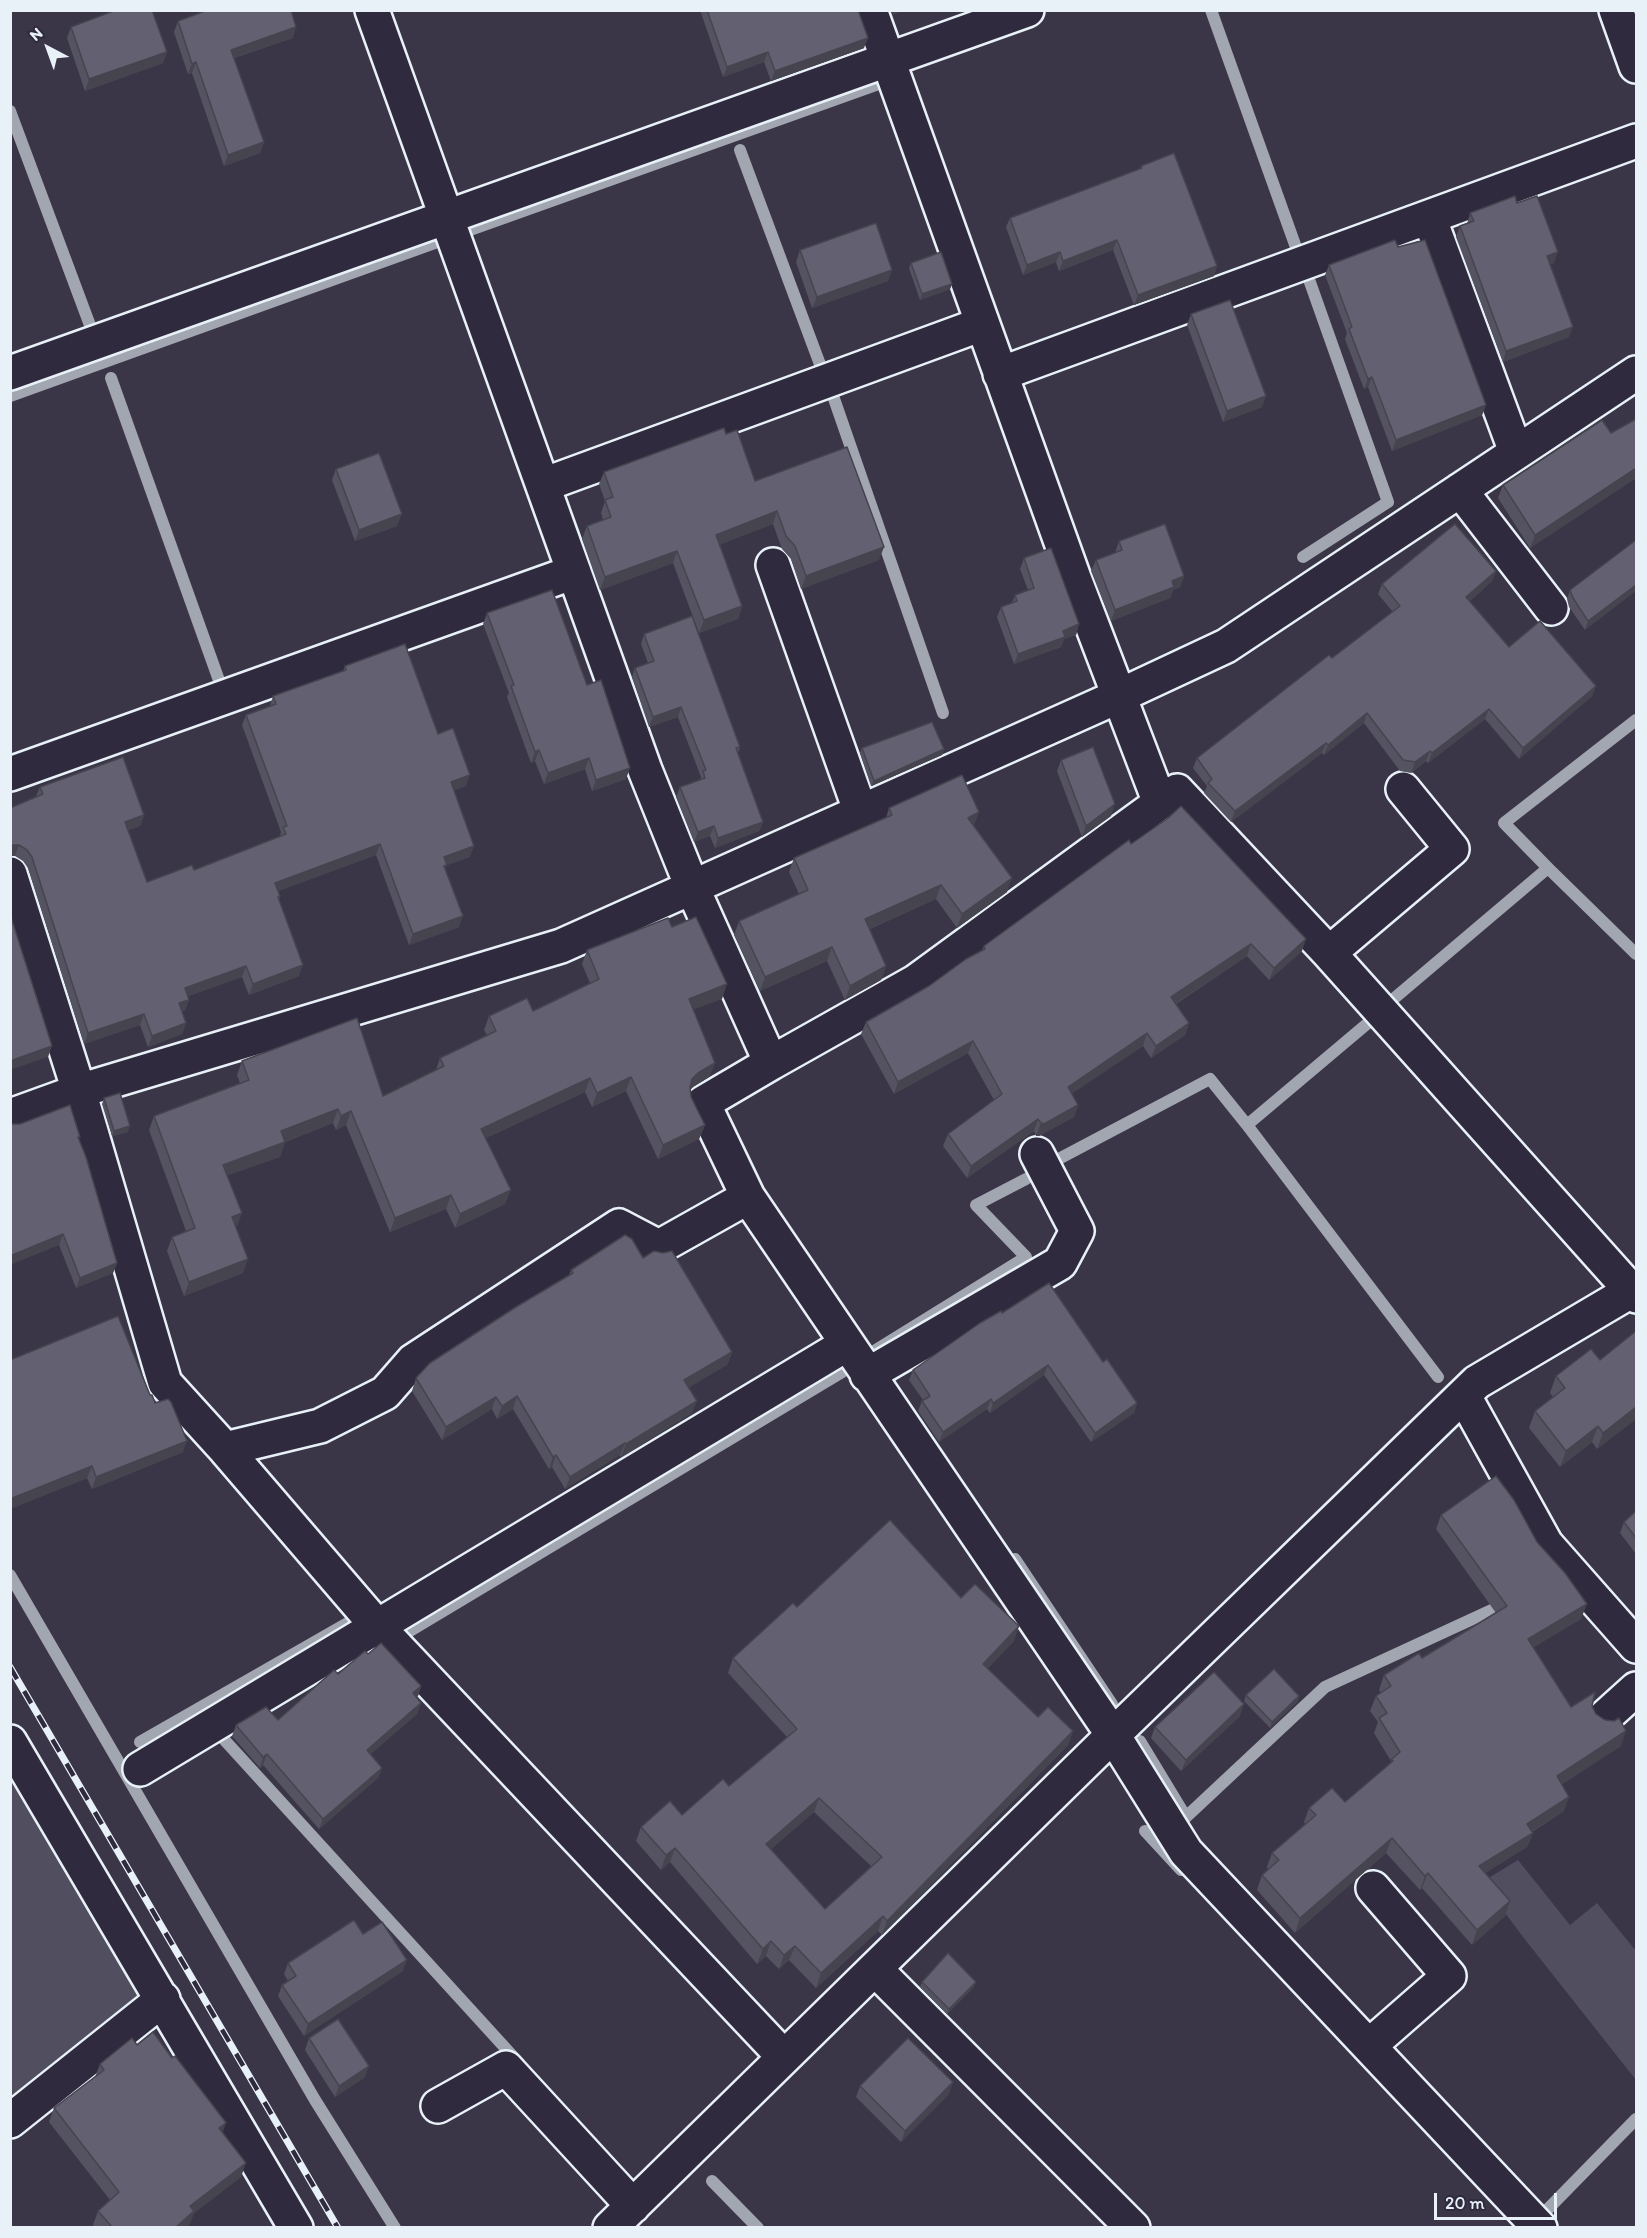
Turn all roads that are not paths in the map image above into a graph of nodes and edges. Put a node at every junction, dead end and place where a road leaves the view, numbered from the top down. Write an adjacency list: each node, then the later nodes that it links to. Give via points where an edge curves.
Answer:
1 (372, 10): 9 (street)
2 (870, 10): 5 (street)
3 (1027, 10): 5 (street)
4 (1616, 10): 6 (street)
5 (889, 61): 9 (street); 10 (street)
6 (1636, 66)
7 (1636, 141): 8 (street)
8 (1429, 217): 13 (street); 14 (street)
9 (447, 218): 11 (street); 15 (street)
10 (982, 324): 13 (street); 15 (street)
11 (10, 373)
12 (1636, 373): 14 (street)
13 (1000, 374): 20 (street)
14 (1516, 452): 16 (street)
15 (543, 485): 18 (street)
16 (1460, 490): 19 (street); 20 (street, via 1226,645)
17 (773, 565): 24 (street)
18 (574, 572): 21 (street); 26 (street)
19 (1551, 608)
20 (1119, 696): 23 (street); 24 (street)
21 (10, 774)
22 (1403, 789): 27 (street, via 1452,849)
23 (1160, 803): 27 (street, via 1177,791); 28 (street, via 915,982)
24 (861, 813): 26 (street)
25 (10, 874): 29 (street)
26 (692, 887): 28 (street); 29 (street, via 561,946)
27 (1329, 953): 33 (street)
28 (771, 1063): 32 (street, via 703,1103)
29 (79, 1090): 30 (street); 37 (street, via 165,1383)
30 (10, 1116)
31 (1037, 1154): 35 (street, via 1077,1231 1060,1263)
32 (748, 1197): 34 (street); 37 (street, via 659,1247 619,1226 413,1362 385,1394 320,1426)
33 (1635, 1292): 36 (street, via 1477,1382)
34 (847, 1344): 35 (street); 38 (street)
35 (867, 1375): 42 (street)
36 (1464, 1396): 39 (street, via 1546,1544); 42 (street)
37 (225, 1449): 38 (street)
38 (377, 1626): 44 (street); 49 (street)
39 (1636, 1646)
40 (1636, 1689): 41 (street)
41 (1605, 1717)
42 (1113, 1735): 46 (street); 48 (street, via 1186,1852)
43 (10, 1742): 47 (street)
44 (140, 1769)
45 (1373, 1888): 48 (street, via 1449,1976)
46 (875, 1969): 49 (street); 54 (street)
47 (163, 1999): 51 (street); 53 (street)
48 (1369, 2046): 55 (street)
49 (784, 2057): 52 (street)
50 (438, 2106): 52 (street, via 506,2068)
51 (10, 2121)
52 (622, 2216)
53 (296, 2228)
54 (1133, 2228)
55 (1540, 2228)

